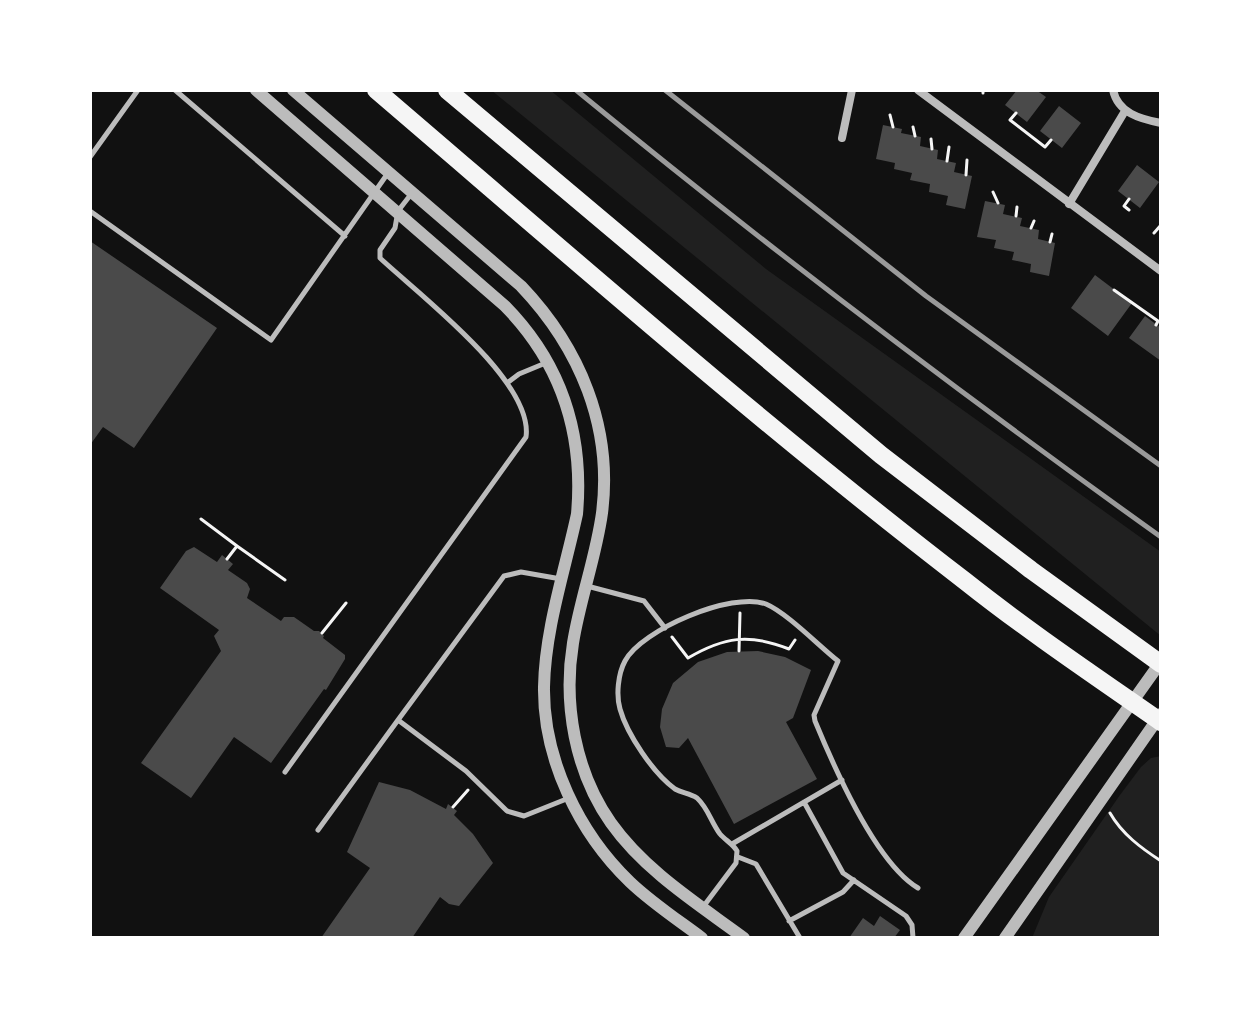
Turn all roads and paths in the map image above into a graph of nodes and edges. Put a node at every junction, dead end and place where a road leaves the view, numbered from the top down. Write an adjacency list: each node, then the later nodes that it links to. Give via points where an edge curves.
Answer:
1 (138, 90): 22 (lane)
2 (175, 90): 43 (lane)
3 (256, 90): 27 (street)
4 (293, 90): 25 (street)
5 (376, 90): 65 (highway, via 854,494)
6 (447, 90): 64 (highway, via 871,447)
7 (852, 90): 17 (street)
8 (918, 90): 32 (street)
9 (1113, 90): 10 (street)
10 (1125, 111): 13 (street); 32 (street)
11 (1016, 113): 19 (path, via 1010,120 1045,147)
12 (890, 115): 14 (path)
13 (1161, 123)
14 (893, 127)
15 (913, 127): 16 (path)
16 (915, 136)
17 (842, 138)
18 (931, 139): 21 (path)
19 (1051, 140)
20 (949, 147): 24 (path)
21 (932, 149)
22 (90, 157)
23 (967, 160): 26 (path)
24 (947, 161)
25 (389, 172): 27 (lane); 28 (street)
26 (966, 175)
27 (375, 192): 36 (street); 43 (lane)
28 (412, 192): 36 (lane); 55 (street, via 529,295 552,321 581,372 599,425 604,466 602,511)
29 (993, 192): 31 (path)
30 (1129, 199): 34 (path, via 1124,206)
31 (998, 203)
32 (1069, 204): 45 (street)
33 (1017, 207): 37 (path)
34 (1129, 210)
35 (90, 211): 43 (lane, via 271,340)
36 (398, 211): 48 (street, via 505,306); 49 (lane, via 380,258 467,337)
37 (1016, 216)
38 (1034, 221): 40 (path)
39 (1161, 225): 41 (path)
40 (1031, 228)
41 (1154, 233)
42 (1052, 234): 44 (path)
43 (345, 236)
44 (1050, 242)
45 (1161, 271)
46 (1114, 290): 47 (path, via 1158,321)
47 (1156, 325)
48 (548, 362): 49 (lane); 54 (street, via 572,420 578,465 577,514)
49 (507, 383): 68 (lane, via 526,437)
50 (201, 519): 51 (path)
51 (237, 546): 52 (path); 53 (path)
52 (227, 559)
53 (285, 580)
54 (563, 580): 55 (street); 67 (lane, via 521,572 504,576); 70 (street, via 544,689 549,736)
55 (586, 586): 58 (lane, via 644,601); 81 (street, via 569,692 582,761 598,801 625,841)
56 (741, 601): 58 (lane); 61 (path); 69 (lane, via 766,604 838,661 814,715)
57 (346, 603): 59 (path)
58 (665, 628): 76 (lane, via 639,644 623,663 620,711 648,760 673,788 696,797)
59 (322, 633)
60 (671, 637): 61 (path, via 688,658)
61 (738, 639): 62 (path); 63 (path)
62 (789, 649)
63 (739, 651)
64 (1160, 663): 65 (street)
65 (1131, 702): 66 (highway); 88 (street)
66 (1160, 718): 73 (street)
67 (398, 720): 70 (lane, via 466,771 507,811 524,816); 75 (lane)
68 (285, 772)
69 (842, 780): 72 (lane); 80 (lane, via 891,866)
70 (570, 798): 83 (street, via 615,866)
71 (459, 800): 74 (path)
72 (804, 802): 76 (lane); 79 (lane, via 843,873)
73 (1099, 802): 78 (path, via 1136,844); 89 (street)
74 (453, 807)
75 (318, 830)
76 (731, 844): 77 (lane)
77 (738, 857): 81 (lane); 82 (lane, via 756,864)
78 (1161, 861)
79 (854, 880): 82 (lane, via 843,892); 87 (lane, via 906,916)
80 (918, 888)
81 (703, 908): 85 (street)
82 (789, 921): 86 (lane)
83 (687, 934): 84 (street)
84 (702, 938)
85 (744, 938)
86 (800, 938)
87 (913, 938)
88 (964, 938)
89 (1005, 938)

